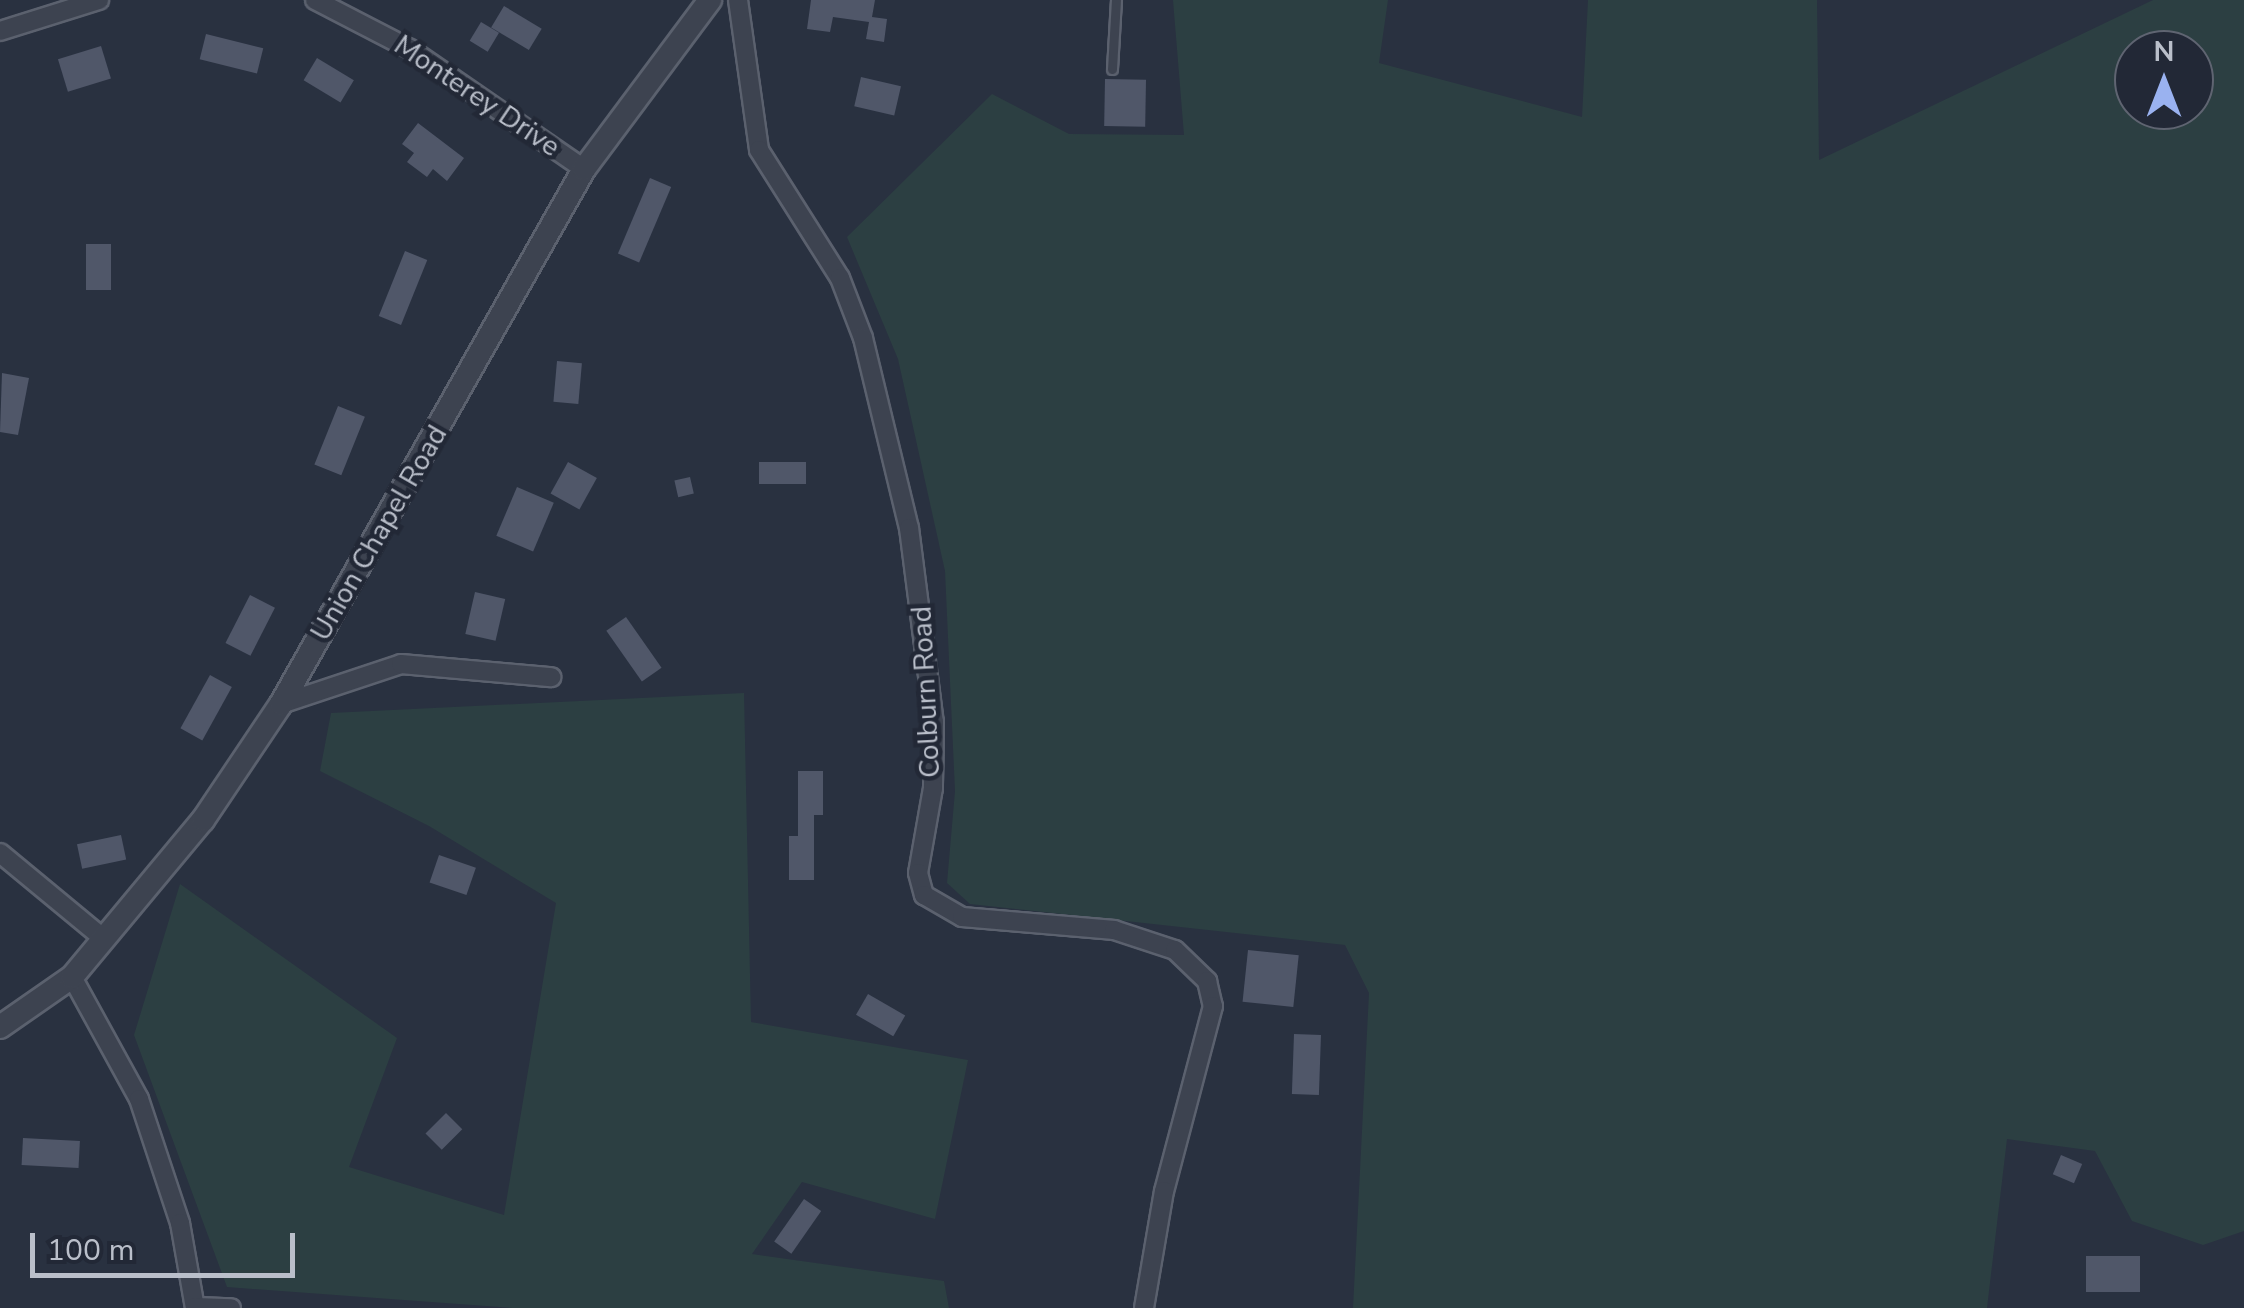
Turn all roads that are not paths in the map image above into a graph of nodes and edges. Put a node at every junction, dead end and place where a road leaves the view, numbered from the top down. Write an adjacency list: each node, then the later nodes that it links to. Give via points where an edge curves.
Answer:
1 (99, 0): 6 (street)
2 (315, 0): 8 (street, Monterey Drive, via 410,49)
3 (710, 0): 8 (street, Union Chapel Road)
4 (738, 0): 17 (street, Colburn Road, via 759,150 840,278 864,338 909,528 934,722 933,788 918,873 924,895 962,918 1114,930 1175,950 1207,981 1213,1006 1167,1178)
5 (1116, 0): 7 (lane)
6 (0, 31)
7 (1112, 69)
8 (584, 169): 10 (street, Union Chapel Road)
9 (550, 677): 10 (street, via 401,664)
10 (281, 704): 12 (street, Union Chapel Road, via 202,820)
11 (0, 852): 12 (street)
12 (105, 940): 13 (street, Union Chapel Road)
13 (72, 978): 14 (street, Union Chapel Road); 15 (street, via 139,1100 180,1224)
14 (0, 1027)
15 (196, 1308): 16 (street)
16 (231, 1308)
17 (1144, 1308)

